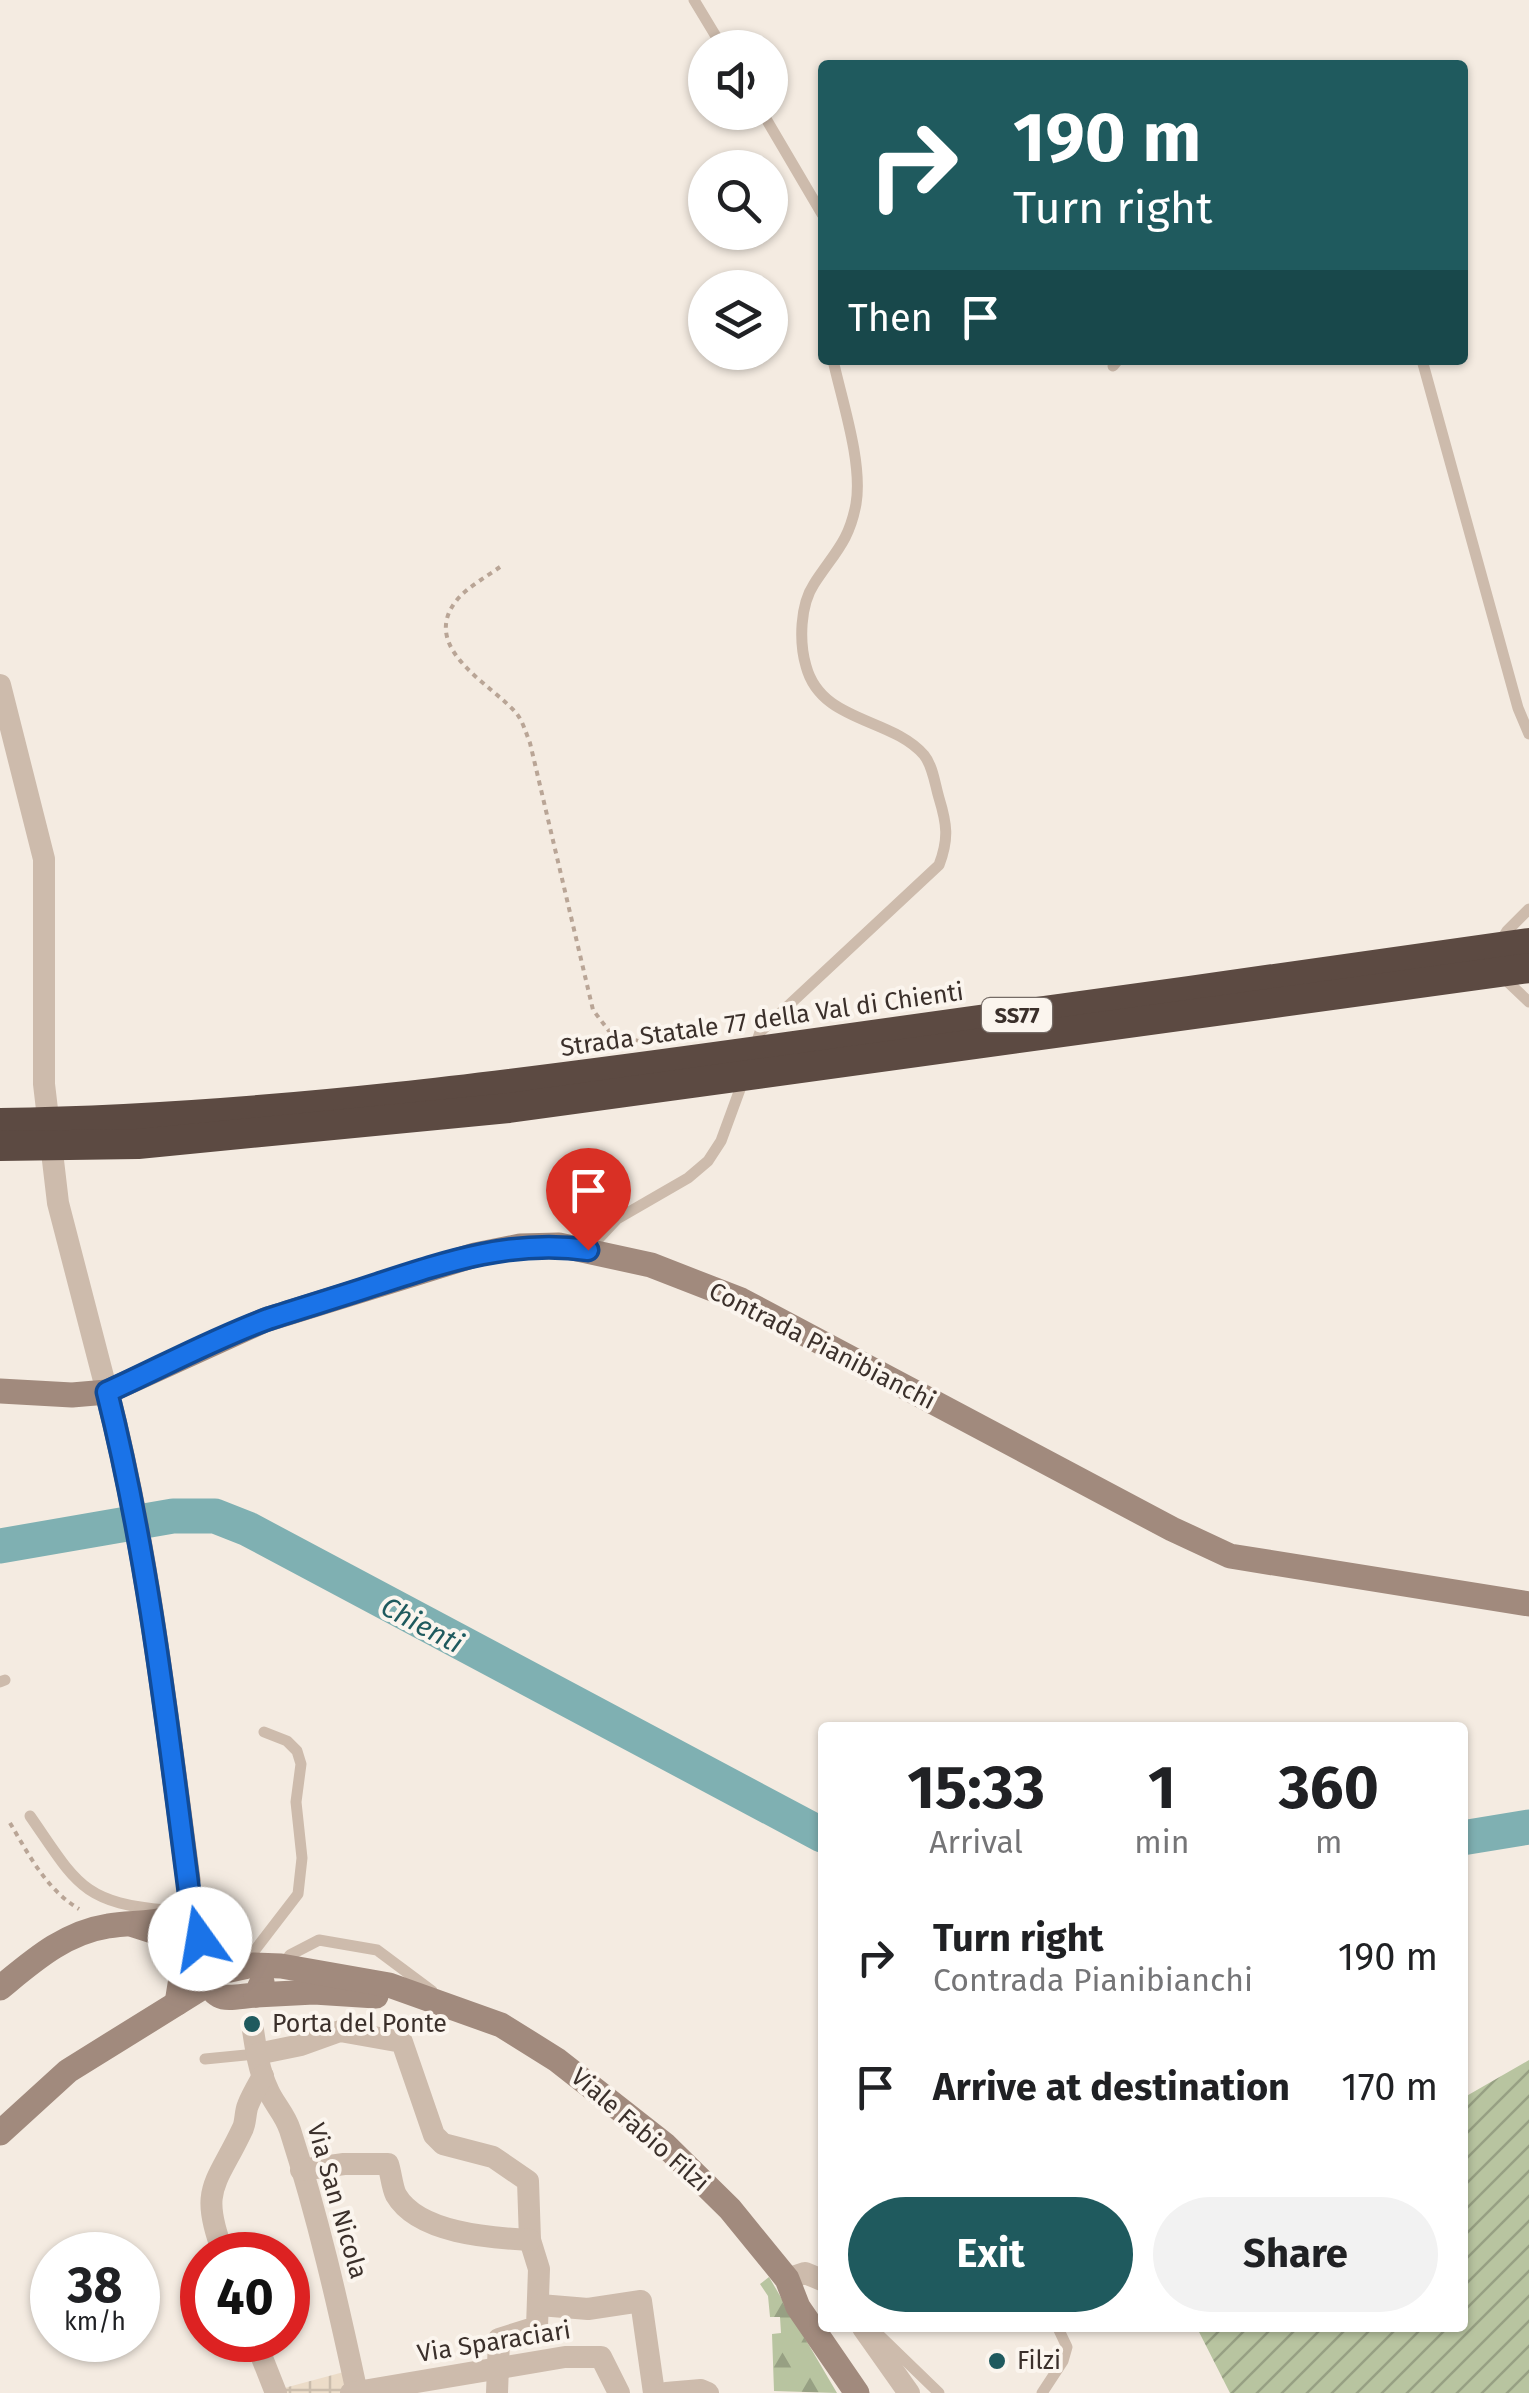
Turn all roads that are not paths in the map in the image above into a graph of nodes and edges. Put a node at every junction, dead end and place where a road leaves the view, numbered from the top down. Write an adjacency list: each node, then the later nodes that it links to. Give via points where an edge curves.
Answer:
1 (694, 0): 2 (lane)
2 (712, 30)
3 (773, 130): 4 (lane)
4 (818, 207)
5 (834, 365): 15 (lane, via 858,497 845,543 812,586 805,608 806,669 844,713 903,736 927,758 947,843 939,865 921,884 760,1032 708,1161 617,1219)
6 (1423, 365): 8 (lane)
7 (0, 685): 17 (street, via 44,859 44,1084 58,1203)
8 (1529, 734)
9 (1529, 908): 12 (lane, via 1506,931 1500,963)
10 (1529, 943): 13 (highway, Strada Statale 77 della Val di Chienti / SS77, bridge, via 486,1088 259,1112)
11 (1529, 968): 14 (highway, Strada Statale 77 della Val di Chienti / SS77, bridge, via 508,1108 138,1144)
12 (1529, 1002)
13 (0, 1123)
14 (0, 1146)
15 (588, 1250): 17 (street, Contrada Pianibianchi, via 520,1246 420,1271 265,1320); 18 (street, Contrada Pianibianchi, via 651,1265 741,1300 1230,1556)
16 (0, 1391): 17 (street)
17 (107, 1392): 21 (street, via 162,1673 188,1880)
18 (1529, 1604)
19 (264, 1732): 22 (lane, via 287,1741 302,1764 296,1802 302,1858 298,1894)
20 (30, 1816): 21 (lane, via 72,1875 97,1896 170,1911)
21 (181, 1929): 22 (street, via 216,1953); 23 (street); 24 (street, via 122,1925 62,1942); 25 (street, via 184,1966)
22 (259, 1966): 23 (street, via 216,1973); 26 (street, Viale Fabio Filzi, via 389,1986); 27 (street, via 263,1977)
23 (208, 1984): 25 (street); 27 (street, Viale Fabio Filzi, via 210,1992)
24 (0, 1988)
25 (176, 2002): 30 (street, via 68,2071)
26 (455, 2008): 27 (street, Viale Fabio Filzi, via 358,1994); 35 (street, Viale Fabio Filzi, via 501,2025 557,2060 664,2144 730,2209)
27 (253, 2009): 29 (street, Via San Nicola)
28 (205, 2059): 29 (lane)
29 (260, 2065): 31 (street, Via San Nicola); 32 (street, via 245,2124 210,2196); 33 (street, via 340,2032 402,2042 434,2135 443,2144 492,2157 528,2181)
30 (0, 2133)
31 (301, 2170): 33 (street, via 388,2164 396,2197 416,2218 484,2238); 44 (street, Via San Nicola)
32 (216, 2232)
33 (530, 2240): 36 (street)
34 (818, 2278): 35 (street, via 805,2273)
35 (787, 2280): 49 (street, Viale Fabio Filzi)
36 (540, 2305): 41 (street, via 537,2327 499,2339); 47 (street, via 588,2310 641,2301)
37 (866, 2332): 50 (street)
38 (875, 2332): 51 (lane)
39 (1060, 2332): 52 (lane, via 1068,2346)
40 (263, 2362): 43 (street)
41 (497, 2368): 44 (street, Via Sparaciari); 45 (street); 46 (street, Via Sparaciari, via 593,2355)
42 (705, 2391): 48 (street)
43 (274, 2392)
44 (355, 2392)
45 (497, 2393)
46 (619, 2393)
47 (654, 2393)
48 (666, 2393)
49 (857, 2393)
50 (909, 2393)
51 (938, 2393)
52 (1042, 2393)

